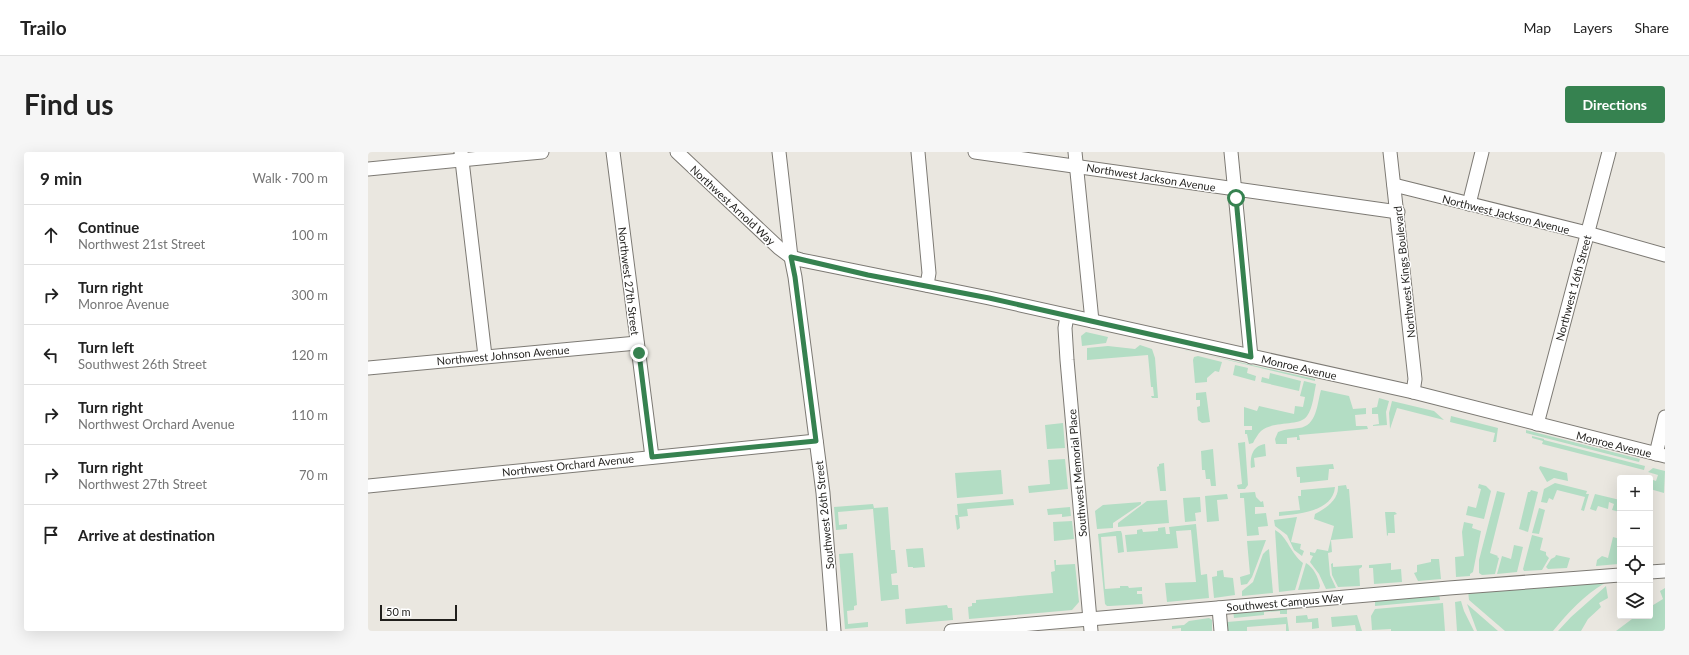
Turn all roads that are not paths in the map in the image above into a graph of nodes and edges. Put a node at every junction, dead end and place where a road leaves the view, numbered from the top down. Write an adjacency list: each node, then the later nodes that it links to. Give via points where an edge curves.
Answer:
1 (542, 152): 12 (street)
2 (613, 152): 25 (street, Northwest 27th Street)
3 (677, 152): 21 (street, Northwest Arnold Way)
4 (779, 152): 21 (street, Southwest 26th Street)
5 (918, 152): 22 (street, via 929,273)
6 (975, 152): 13 (street, Northwest Jackson Avenue)
7 (1075, 152): 13 (street)
8 (1231, 152): 16 (street)
9 (1390, 152): 15 (street, Northwest Kings Boulevard)
10 (1482, 152): 17 (street)
11 (1609, 152): 19 (street, Northwest 16th Street)
12 (461, 156): 14 (street); 26 (street)
13 (1076, 166): 16 (street, Northwest Jackson Avenue); 24 (street)
14 (368, 169)
15 (1394, 185): 17 (street, Northwest Jackson Avenue); 18 (street, Northwest Kings Boulevard)
16 (1235, 190): 18 (street, Northwest Jackson Avenue); 27 (street)
17 (1469, 204): 19 (street, Northwest Jackson Avenue)
18 (1398, 212): 29 (street, Northwest Kings Boulevard, via 1415,379)
19 (1587, 234): 20 (street, Northwest Jackson Avenue); 31 (street, Northwest 16th Street)
20 (1665, 255)
21 (791, 257): 22 (street, Monroe Avenue, via 868,275); 32 (street, Southwest 26th Street)
22 (927, 285): 23 (street, Monroe Avenue)
23 (1067, 316): 24 (street, Monroe Avenue); 40 (street, Southwest Memorial Place, via 1067,360)
24 (1092, 321): 27 (street, Monroe Avenue)
25 (637, 343): 26 (street, Northwest Johnson Avenue); 34 (street, Northwest 27th Street)
26 (484, 356): 28 (street, Northwest Johnson Avenue)
27 (1251, 357): 29 (street, Monroe Avenue)
28 (368, 368)
29 (1413, 392): 31 (street, Monroe Avenue)
30 (1665, 417): 33 (street)
31 (1537, 424): 33 (street, Monroe Avenue)
32 (816, 441): 34 (street, Northwest Orchard Avenue); 41 (street, Southwest 26th Street, via 823,493)
33 (1660, 455)
34 (652, 457): 35 (street, Northwest Orchard Avenue)
35 (368, 486)
36 (1665, 571): 37 (street)
37 (1653, 572)
38 (1617, 575): 39 (street, Southwest Campus Way)
39 (1219, 608): 40 (street, Southwest Campus Way); 43 (street)
40 (1090, 625): 42 (street, Southwest Campus Way)
41 (834, 631)
42 (951, 631)
43 (1221, 631)

